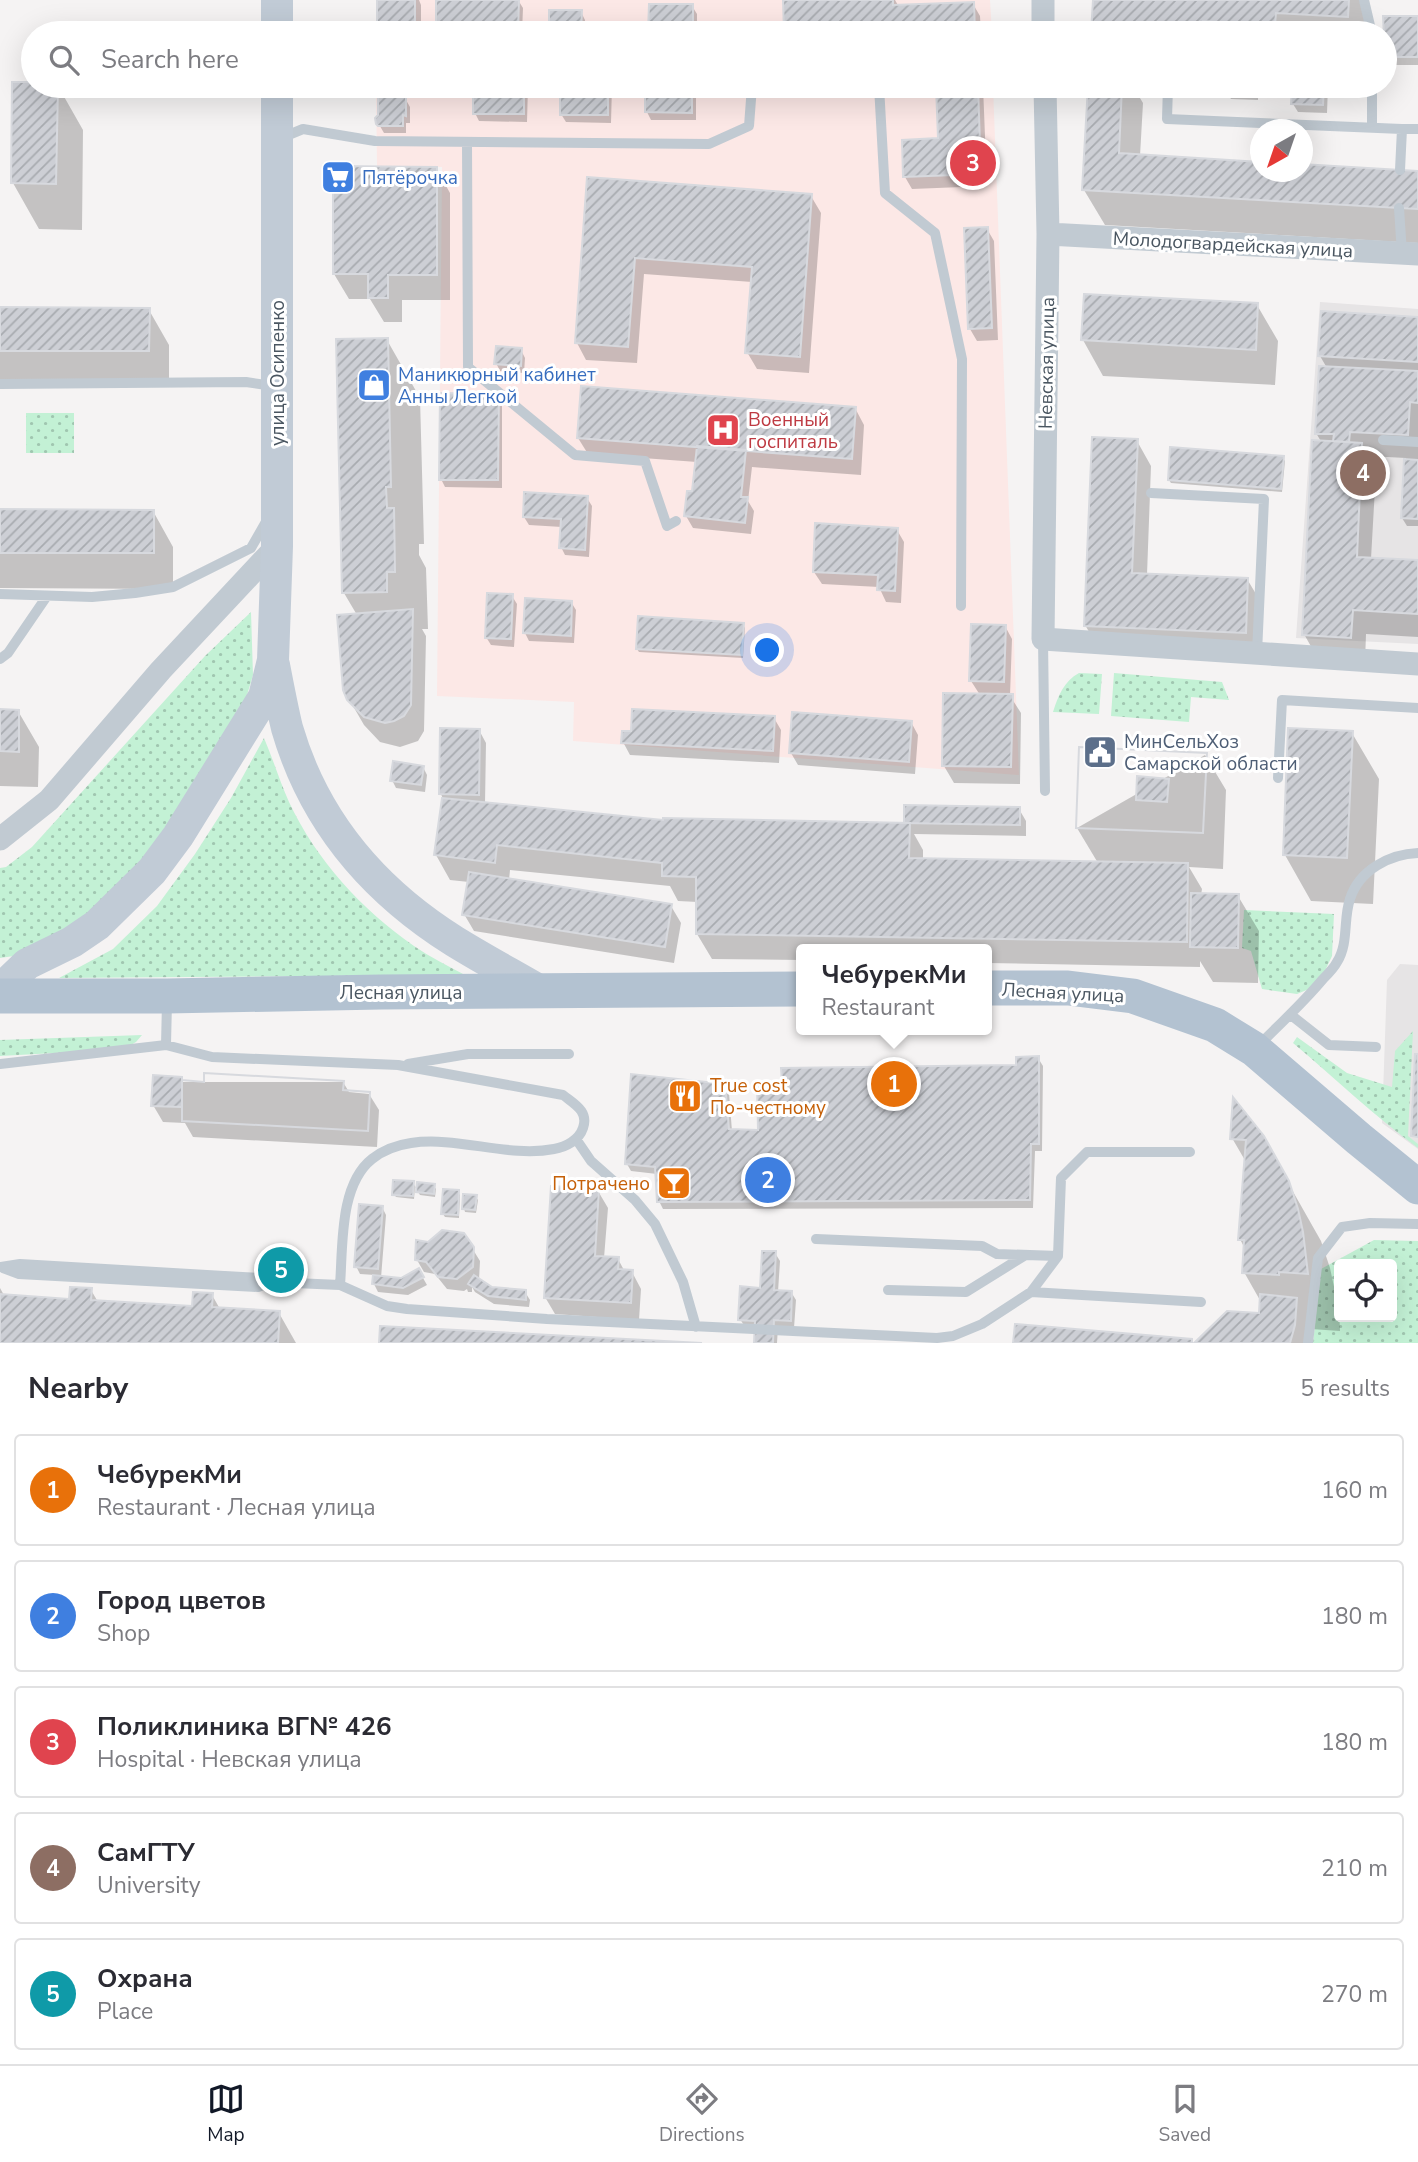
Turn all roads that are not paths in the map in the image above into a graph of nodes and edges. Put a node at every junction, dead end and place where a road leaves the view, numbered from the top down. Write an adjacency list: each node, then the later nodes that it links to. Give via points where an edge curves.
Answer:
1 (277, 0): 4 (main road)
2 (1043, 0): 5 (street)
3 (1364, 0): 6 (lane)
4 (277, 21)
5 (1043, 21)
6 (1369, 21)
7 (277, 98): 16 (main road, улица Осипенко)
8 (751, 98): 17 (lane, via 749,127 709,144)
9 (880, 98): 32 (lane, via 885,192 935,233 962,359)
10 (1045, 98): 20 (street, Невская улица)
11 (1168, 98): 13 (lane, via 1167,119)
12 (1372, 98): 13 (lane)
13 (1372, 127): 14 (lane)
14 (1402, 129): 15 (lane); 18 (lane)
15 (1418, 129)
16 (277, 140): 17 (lane, via 303,129 375,141); 23 (main road, улица Осипенко)
17 (467, 142): 28 (lane, via 468,367 575,454 645,461 667,526)
18 (1400, 170)
19 (1399, 208): 21 (lane)
20 (1048, 234): 21 (street, Молодогвардейская улица); 33 (street, Невская улица)
21 (1410, 254)
22 (0, 384): 23 (lane, via 246,382)
23 (277, 386): 27 (main road, улица Осипенко)
24 (1383, 440): 25 (lane)
25 (1418, 442)
26 (1151, 493): 34 (lane, via 1264,499)
27 (277, 502): 29 (main road, улица Осипенко); 31 (lane, via 251,548 173,587 92,597)
28 (676, 521)
29 (277, 546): 36 (main road, улица Осипенко); 41 (street, via 48,800)
30 (0, 594): 31 (lane)
31 (47, 596): 35 (lane)
32 (961, 606)
33 (1043, 639): 34 (street); 40 (lane)
34 (1257, 653): 37 (street)
35 (0, 659)
36 (273, 660): 45 (main road, улица Осипенко, via 264,696 152,871 97,925 27,964); 46 (main road, улица Осипенко, via 301,767 320,808 353,855 396,898 454,941)
37 (1418, 663)
38 (1418, 708): 39 (lane, via 1282,700)
39 (1278, 778)
40 (1045, 791)
41 (0, 839)
42 (1418, 853): 49 (lane, via 1379,864 1360,879 1350,899 1338,962)
43 (992, 988): 52 (main road, Лесная улица, via 1068,988 1133,996 1215,1025)
44 (796, 989): 46 (main road, Лесная улица)
45 (0, 990)
46 (542, 992): 48 (main road, Лесная улица)
47 (0, 996): 48 (main road, Лесная улица)
48 (167, 996): 50 (lane)
49 (1291, 1015): 51 (lane, via 1329,1045); 52 (lane)
50 (166, 1045): 54 (lane); 55 (lane, via 212,1058)
51 (1376, 1046)
52 (1254, 1049): 58 (main road, Лесная улица)
53 (569, 1054): 55 (lane, via 468,1054)
54 (0, 1064)
55 (398, 1065): 56 (lane, via 563,1096 580,1107 584,1117)
56 (576, 1139): 64 (lane, via 553,1150 409,1143 371,1160 359,1173 347,1207); 68 (lane, via 591,1161 655,1224 683,1282)
57 (1190, 1152): 62 (lane, via 1087,1152 1060,1178)
58 (1418, 1187)
59 (1418, 1224): 69 (lane, via 1342,1227 1318,1258)
60 (817, 1239): 61 (lane, via 982,1247 997,1254)
61 (1024, 1256): 62 (lane); 65 (lane, via 966,1292)
62 (1058, 1256): 66 (lane)
63 (0, 1267): 64 (lane, via 19,1274 245,1287 272,1282)
64 (340, 1285): 68 (lane, via 387,1306 407,1309)
65 (888, 1290)
66 (1031, 1292): 67 (lane); 68 (lane, via 982,1324 937,1338)
67 (1201, 1302)
68 (696, 1327)
69 (1307, 1343)

